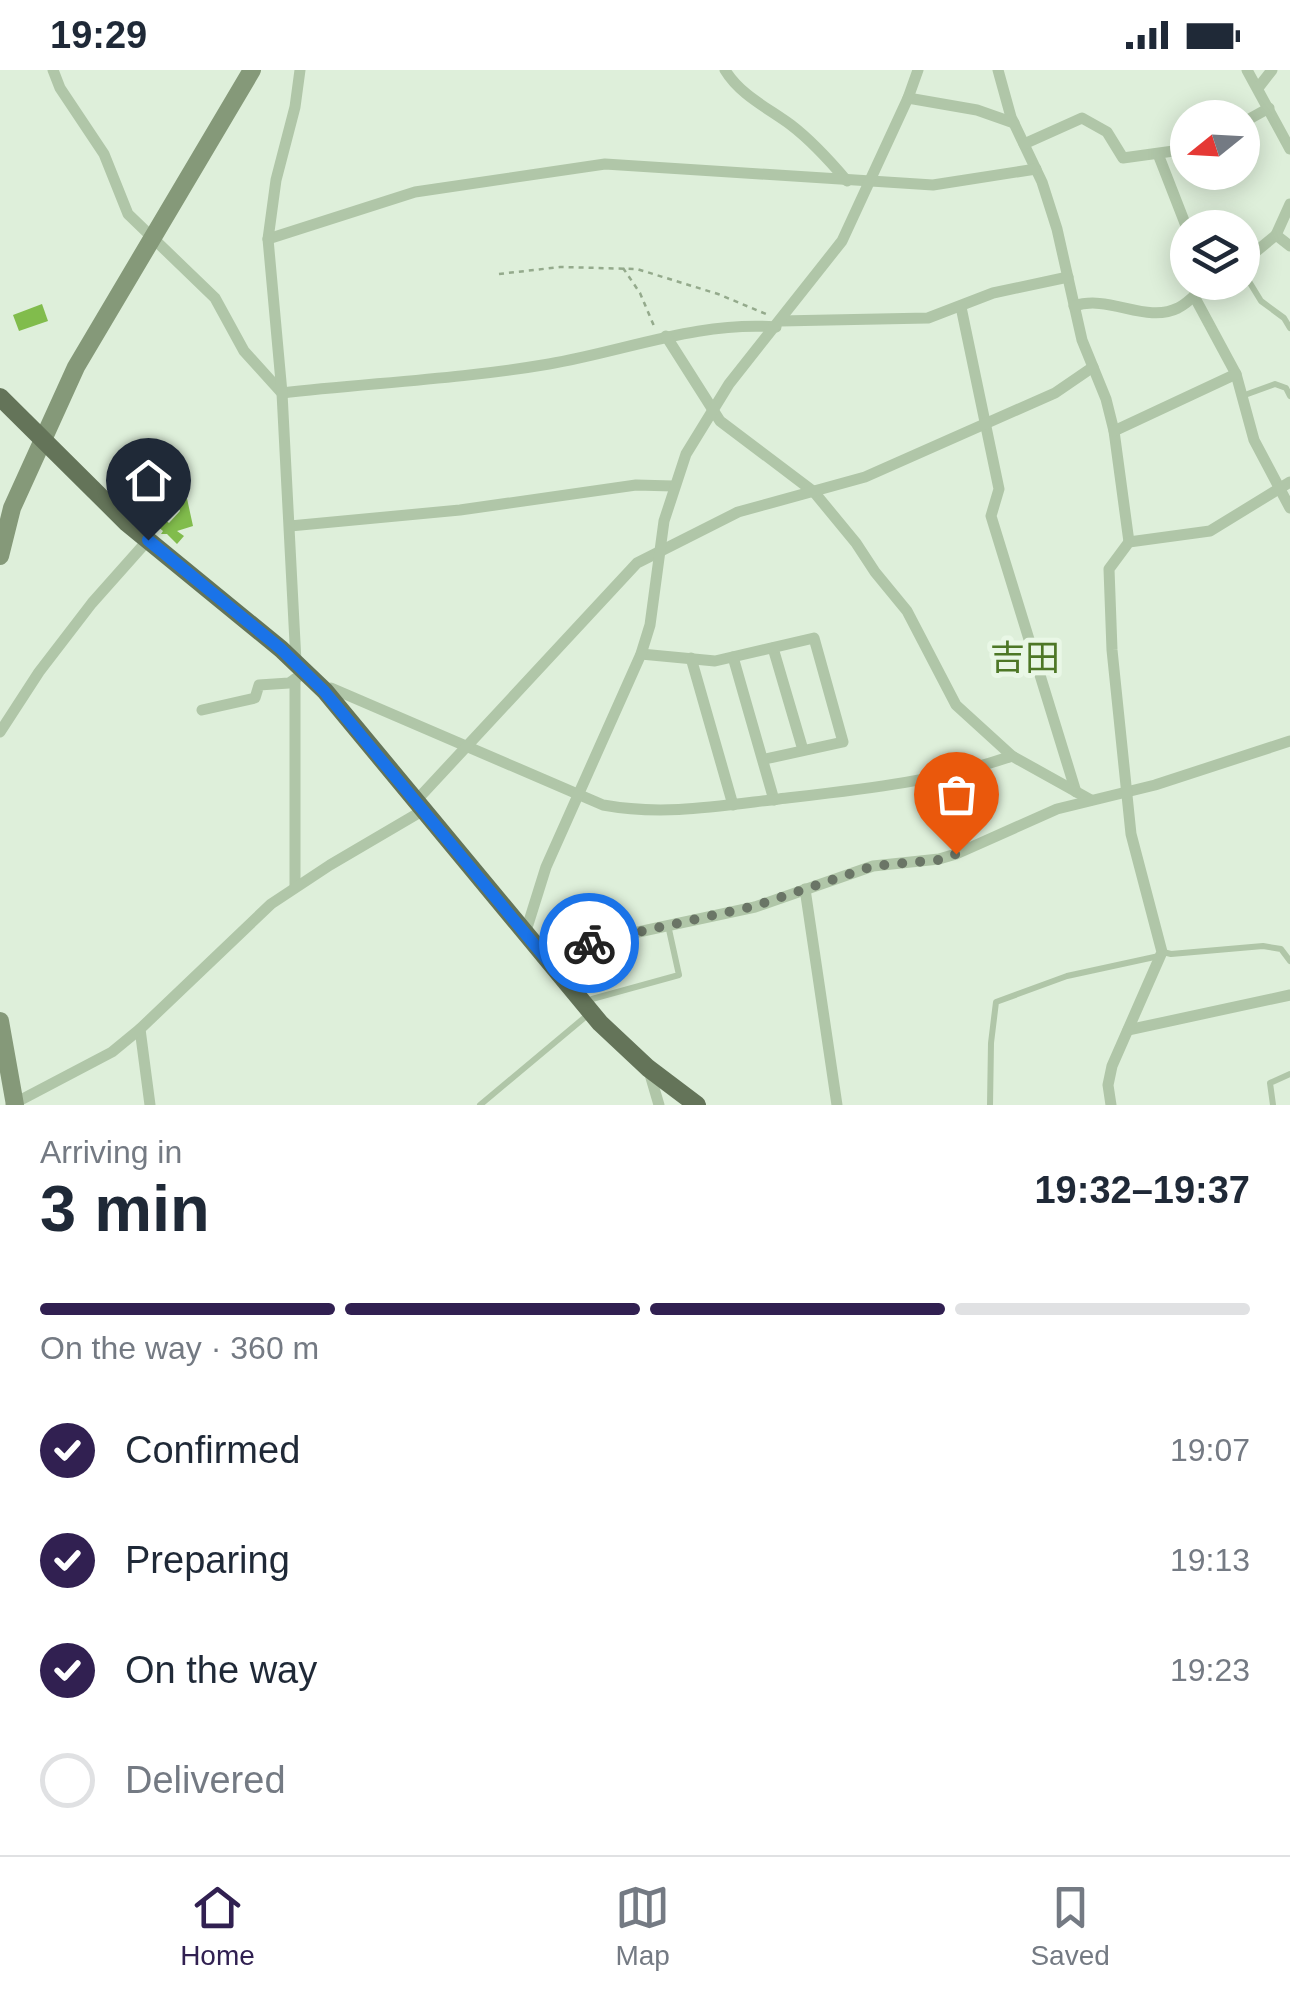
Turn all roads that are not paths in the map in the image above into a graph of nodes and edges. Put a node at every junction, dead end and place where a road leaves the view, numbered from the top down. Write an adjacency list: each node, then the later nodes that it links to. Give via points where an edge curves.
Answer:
1 (52, 70): 24 (street, via 104,154 128,214)
2 (252, 70): 24 (street)
3 (300, 70): 25 (street)
4 (725, 70): 19 (street, via 734,85 794,128)
5 (918, 70): 10 (street)
6 (998, 70): 13 (street)
7 (1246, 70): 9 (street)
8 (1272, 70): 9 (street)
9 (1258, 88): 11 (street)
10 (908, 98): 13 (street); 20 (street)
11 (1268, 108): 12 (street); 15 (street)
12 (1260, 112)
13 (1014, 123): 14 (street)
14 (1024, 144): 17 (street, via 1082,118 1107,132 1123,158); 18 (street)
15 (1290, 148)
16 (1170, 152): 17 (street)
17 (1158, 154): 22 (street)
18 (1036, 168): 20 (street, via 932,185); 28 (street)
19 (847, 181): 20 (street); 25 (street, via 605,164 415,192)
20 (868, 183): 34 (street, via 842,241)
21 (1290, 204): 23 (street)
22 (1180, 210)
23 (1276, 235): 26 (street); 27 (street)
24 (151, 239): 40 (street, via 214,298 244,351); 46 (street, via 76,367)
25 (268, 239): 40 (street)
26 (1290, 246)
27 (1260, 250)
28 (1068, 277): 32 (street); 33 (street, via 993,293)
29 (1260, 299): 35 (lane)
30 (1189, 300): 32 (street, via 1166,312 1101,302)
31 (1196, 300): 38 (street)
32 (1074, 306): 37 (street)
33 (961, 308): 34 (street, via 928,318); 44 (street)
34 (778, 324): 36 (street); 43 (street)
35 (1290, 328)
36 (662, 336): 40 (street, via 550,364); 43 (street)
37 (1093, 367): 44 (street, via 1055,393); 45 (street)
38 (1236, 374): 41 (street); 45 (street)
39 (1289, 390): 41 (lane, via 1276,384)
40 (282, 393): 52 (street)
41 (1242, 396): 49 (street)
42 (0, 398): 46 (main road)
43 (711, 411): 48 (street); 50 (street)
44 (986, 424): 50 (street, via 865,478); 70 (street, via 999,489 990,516)
45 (1114, 432): 54 (street)
46 (44, 440): 53 (main road); 56 (street, via 12,508)
47 (1290, 482): 49 (street)
48 (673, 486): 52 (street, via 636,484); 55 (street)
49 (1278, 490): 51 (street); 54 (street, via 1210,531)
50 (814, 492): 55 (street, via 717,520); 68 (street, via 908,611 956,705)
51 (1290, 508)
52 (290, 526): 61 (street)
53 (148, 540): 61 (main road); 64 (street, via 92,602)
54 (1129, 542): 71 (street, via 1109,569)
55 (659, 552): 58 (street); 66 (street, via 637,563 592,608)
56 (0, 556)
57 (773, 648): 59 (street); 67 (street); 67 (street, via 814,638 842,742)
58 (642, 654): 60 (street); 72 (street)
59 (733, 657): 60 (street); 69 (street)
60 (691, 658): 75 (street)
61 (299, 671): 62 (main road); 63 (street, via 289,683 259,685 255,698); 77 (street)
62 (324, 691): 66 (street, via 331,688); 76 (main road)
63 (202, 710)
64 (0, 732)
65 (1290, 741): 71 (street)
66 (466, 747): 72 (street); 76 (street)
67 (803, 750): 69 (street)
68 (1012, 756): 70 (street); 73 (street, via 888,787)
69 (765, 759): 73 (street)
70 (1076, 792): 74 (street)
71 (1127, 792): 74 (street); 81 (street)
72 (578, 794): 75 (street, via 630,810); 80 (street)
73 (774, 800): 75 (street)
74 (1091, 800): 78 (street, via 938,860 873,866)
75 (733, 805)
76 (419, 807): 77 (street); 80 (main road)
77 (295, 887): 87 (street)
78 (805, 889): 79 (street); 96 (street)
79 (668, 925): 82 (street, via 596,941); 85 (lane, via 680,976 592,998)
80 (525, 934): 82 (main road)
81 (1161, 954): 83 (lane, via 1263,946 1280,949); 88 (street); 97 (lane, via 996,1002)
82 (548, 961): 85 (main road)
83 (1290, 961)
84 (1290, 995): 88 (street)
85 (588, 1009): 89 (main road); 93 (lane)
86 (0, 1021): 91 (street)
87 (140, 1029): 91 (street, via 100,1059); 92 (street)
88 (1128, 1030): 98 (street, via 1112,1066)
89 (648, 1068): 94 (street); 95 (main road)
90 (1290, 1074): 99 (lane, via 1270,1083)
91 (14, 1104)
92 (150, 1105)
93 (480, 1105)
94 (659, 1105)
95 (697, 1105)
96 (837, 1105)
97 (990, 1105)
98 (1110, 1105)
99 (1273, 1105)

